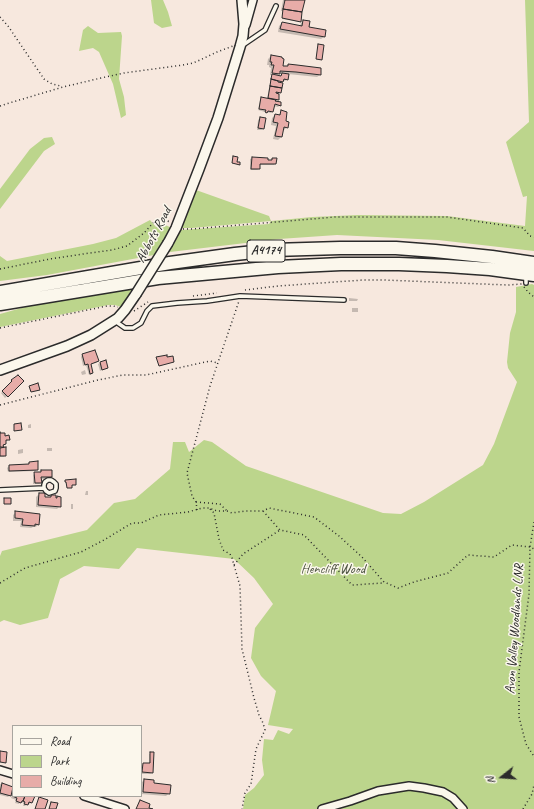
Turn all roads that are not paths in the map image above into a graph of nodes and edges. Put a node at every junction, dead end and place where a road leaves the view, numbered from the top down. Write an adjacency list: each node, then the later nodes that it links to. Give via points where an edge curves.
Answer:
1 (242, 0): 4 (street, Abbots Road)
2 (253, 0): 4 (street)
3 (276, 6): 5 (lane, via 265,30)
4 (243, 36): 5 (street, Abbots Road)
5 (240, 47): 11 (street, Abbots Road, bridge, via 218,118 177,227 136,294)
6 (534, 263): 8 (highway, A4174, via 396,248 273,250 170,263)
7 (527, 279): 10 (highway, A4174, via 490,269 340,264 158,278)
8 (0, 292)
9 (344, 300): 11 (lane, via 240,296 152,306 141,323 133,328 125,328)
10 (0, 304)
11 (115, 320): 12 (street, Abbots Road, via 67,346)
12 (0, 370)
13 (44, 488): 14 (lane)
14 (0, 490)
15 (0, 770): 16 (street)
16 (12, 774)
17 (87, 797): 18 (street)
18 (115, 807): 19 (street)
19 (125, 809)
20 (322, 809): 21 (street, via 378,791 409,786 443,792 453,798)
21 (462, 809)

